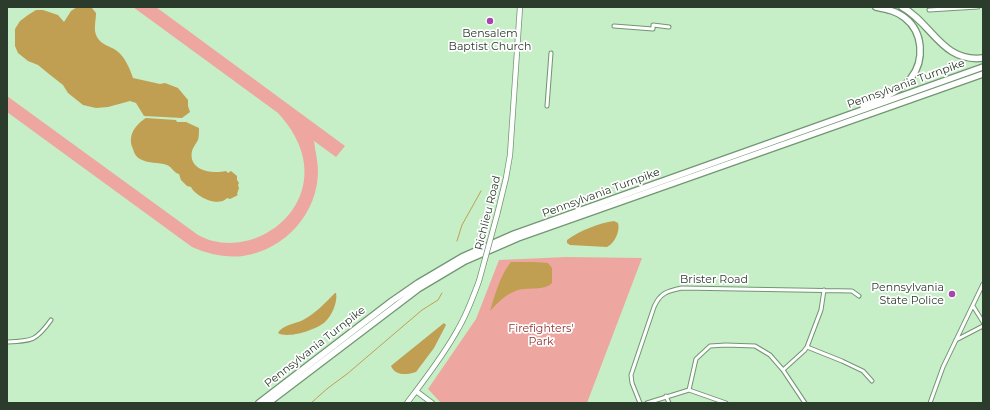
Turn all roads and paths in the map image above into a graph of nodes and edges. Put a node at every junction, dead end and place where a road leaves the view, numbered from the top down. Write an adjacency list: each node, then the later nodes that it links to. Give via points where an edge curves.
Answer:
1 (520, 7): 27 (main road, Richlieu Road, bridge, via 510,155 497,215 472,302 458,330)
2 (876, 7): 13 (highway, via 898,14 914,28 920,49 915,72 892,93)
3 (902, 7): 9 (highway, via 945,48 970,58)
4 (978, 7): 5 (street)
5 (929, 10)
6 (614, 26): 7 (street, via 653,29 653,24)
7 (669, 27)
8 (551, 53): 12 (street)
9 (983, 58)
10 (983, 68): 13 (highway, Pennsylvania Turnpike)
11 (983, 74): 30 (highway, Pennsylvania Turnpike, via 518,238 478,255 408,296)
12 (547, 106)
13 (815, 127): 29 (highway, Pennsylvania Turnpike, via 514,234 467,255 398,296)
14 (983, 284): 17 (street)
15 (824, 290): 16 (street, Brister Road, via 852,291); 23 (street, via 821,310); 33 (street, Brister Road, via 682,288 664,293 654,307 631,375)
16 (859, 296)
17 (973, 306): 19 (street); 21 (street)
18 (51, 320): 22 (street, via 34,339)
19 (983, 322)
20 (983, 326): 21 (street)
21 (956, 340): 38 (street)
22 (7, 342)
23 (807, 347): 24 (street); 25 (street, via 863,371)
24 (783, 370): 26 (street, via 770,355 755,346 710,346 696,359); 37 (street)
25 (872, 381)
26 (689, 390): 28 (street); 36 (street)
27 (416, 391): 31 (main road, Richlieu Road); 32 (main road)
28 (666, 396): 34 (street); 35 (street)
29 (259, 403)
30 (268, 403)
31 (407, 403)
32 (432, 403)
33 (640, 403)
34 (647, 403)
35 (668, 403)
36 (726, 403)
37 (805, 403)
38 (930, 403)

